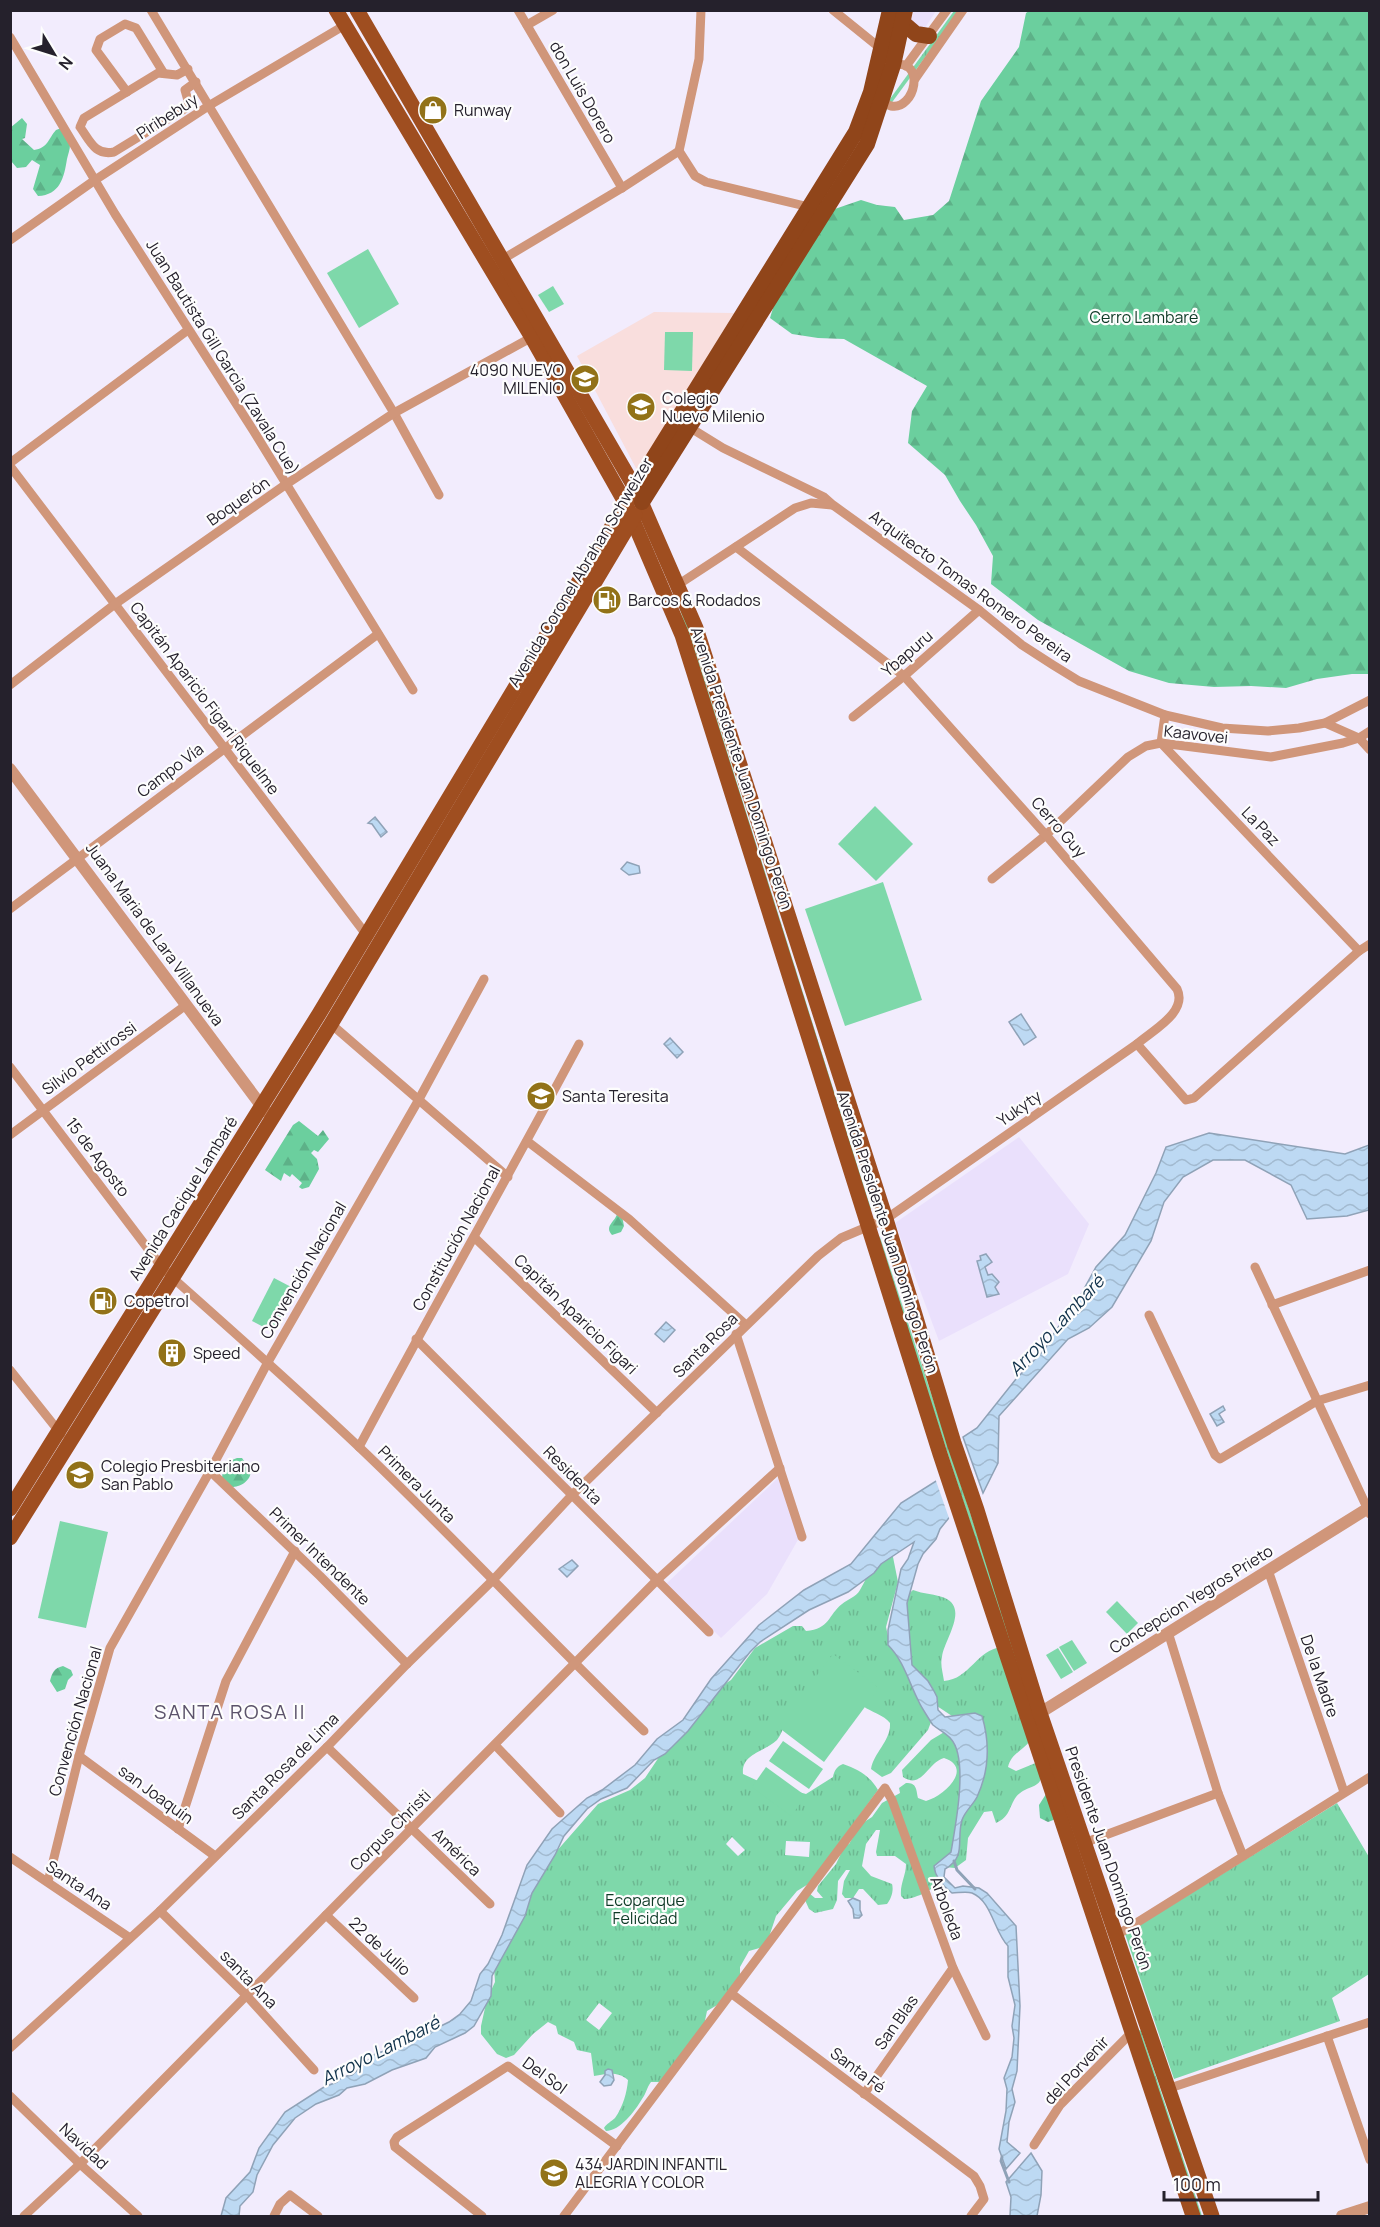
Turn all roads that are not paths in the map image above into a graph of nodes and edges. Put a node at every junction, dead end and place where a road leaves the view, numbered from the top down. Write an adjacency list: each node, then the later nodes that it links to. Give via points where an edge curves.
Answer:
1 (152, 10): 17 (street)
2 (336, 10): 11 (main road, Avenida Presidente Juan Domingo Perón)
3 (357, 10): 33 (main road, Avenida Presidente Juan Domingo Perón)
4 (518, 10): 12 (street, don Luis Dorero)
5 (554, 10): 12 (street)
6 (701, 10): 28 (street, via 699,59)
7 (833, 10): 15 (street)
8 (947, 10): 13 (street)
9 (963, 10): 20 (street)
10 (899, 13): 13 (highway, via 916,33); 15 (highway); 16 (highway); 21 (highway)
11 (345, 25): 26 (street, Piribebuy); 35 (main road, Avenida Presidente Juan Domingo Perón)
12 (527, 25): 30 (street, don Luis Dorero)
13 (929, 36): 16 (street)
14 (10, 38): 29 (street, Juan Bautista Gill Garcia (Zavala Cue))
15 (880, 48): 27 (highway)
16 (899, 65): 20 (street); 21 (highway); 25 (highway)
17 (188, 69): 19 (street); 22 (street)
18 (163, 72): 19 (street); 24 (street); 24 (street, via 136,28 125,24 100,39 96,50)
19 (175, 75): 23 (street)
20 (915, 79): 25 (street, via 913,92 903,102 891,106)
21 (880, 80): 25 (highway); 27 (highway)
22 (196, 82): 23 (street); 26 (street)
23 (185, 90): 24 (street, via 189,104 186,108 114,152 99,152 80,127 81,122)
24 (127, 92)
25 (882, 101): 27 (highway)
26 (210, 105): 29 (street, Piribebuy); 37 (street)
27 (861, 138): 31 (highway, Avenida Coronel Abrahan Schweizer); 38 (highway, Avenida Coronel Abrahan Schweizer)
28 (679, 151): 30 (street); 31 (street, via 695,176 706,182)
29 (96, 180): 32 (street, Piribebuy); 34 (street, Juan Bautista Gill Garcia (Zavala Cue))
30 (622, 188): 33 (street)
31 (809, 207): 42 (highway, Avenida Coronel Abrahan Schweizer)
32 (10, 240)
33 (503, 259): 36 (main road, Avenida Presidente Juan Domingo Perón)
34 (188, 330): 39 (street); 40 (street, Juan Bautista Gill Garcia (Zavala Cue))
35 (531, 336): 36 (street); 37 (street, Boquerón); 42 (main road, Avenida Presidente Juan Domingo Perón)
36 (556, 349): 42 (main road, Avenida Presidente Juan Domingo Perón)
37 (394, 413): 40 (street, Boquerón); 41 (street)
38 (689, 427): 42 (highway, Avenida Coronel Abrahan Schweizer); 43 (street, Arquitecto Tomas Romero Pereira, via 723,448 824,496)
39 (10, 464): 50 (street, Capitán Aparicio Figari Riquelme)
40 (285, 486): 50 (street, Boquerón); 52 (street, Juan Bautista Gill Garcia (Zavala Cue))
41 (439, 495)
42 (634, 498): 44 (main road, Avenida Coronel Abrahan Schweizer); 48 (main road, Avenida Presidente Juan Domingo Perón); 71 (main road, Avenida Coronel Abrahan Schweizer)
43 (833, 505): 45 (street, via 811,503 795,508); 51 (street, Arquitecto Tomas Romero Pereira)
44 (633, 519): 46 (main road, Avenida Presidente Juan Domingo Perón); 47 (main road, Avenida Coronel Abrahan Schweizer)
45 (736, 547): 48 (street); 53 (street, Cerro Guy)
46 (645, 552): 47 (main road, via 627,547); 49 (main road, Avenida Presidente Juan Domingo Perón)
47 (608, 560): 73 (main road, Avenida Coronel Abrahan Schweizer)
48 (678, 585): 49 (street); 60 (main road, Avenida Presidente Juan Domingo Perón, via 696,628)
49 (665, 596): 60 (main road, Avenida Presidente Juan Domingo Perón)
50 (115, 604): 54 (street, Boquerón); 64 (street, Capitán Aparicio Figari Riquelme)
51 (979, 610): 53 (street, Ybapuru); 57 (street, Arquitecto Tomas Romero Pereira, via 1065,673)
52 (378, 634): 55 (street, Juan Bautista Gill Garcia (Zavala Cue)); 64 (street, Campo Vía)
53 (904, 676): 58 (street, Ybapuru); 67 (street, Cerro Guy)
54 (10, 685)
55 (413, 690)
56 (1370, 700): 59 (street, Arquitecto Tomas Romero Pereira)
57 (1165, 715): 59 (street, Arquitecto Tomas Romero Pereira, via 1222,728 1254,730); 63 (street)
58 (853, 717)
59 (1324, 723): 62 (street)
60 (719, 725): 89 (main road, Avenida Presidente Juan Domingo Perón); 90 (main road, Avenida Presidente Juan Domingo Perón)
61 (1370, 731): 62 (street, Kaavovei)
62 (1359, 738): 63 (street, Kaavovei, via 1271,757); 65 (street)
63 (1161, 743): 67 (street, Kaavovei, via 1146,746 1128,758); 74 (street, La Paz)
64 (224, 748): 68 (street, Campo Vía); 71 (street, Capitán Aparicio Figari Riquelme)
65 (1370, 750)
66 (10, 769): 68 (street, Juana Maria de Lara Villanueva)
67 (1046, 835): 69 (street, Kaavovei); 76 (street, Cerro Guy, via 1177,989)
68 (78, 858): 70 (street, Campo Vía); 77 (street, Juana Maria de Lara Villanueva)
69 (992, 879)
70 (10, 909)
71 (367, 936): 73 (street, Capitán Aparicio Figari Riquelme); 83 (main road, Avenida Cacique Lambaré)
72 (1370, 944): 74 (street)
73 (376, 949): 78 (main road, Avenida Coronel Abrahan Schweizer)
74 (1359, 951): 80 (street, via 1194,1098 1186,1100)
75 (484, 979): 82 (street, Convención Nacional)
76 (1180, 1004): 80 (street, Yukyty)
77 (186, 1005): 83 (street, Juana Maria de Lara Villanueva); 84 (street, Silvio Pettirossi)
78 (331, 1024): 82 (street); 85 (main road, Avenida Cacique Lambaré)
79 (579, 1044): 87 (street, Constitución Nacional)
80 (1137, 1044): 89 (street, Yukyty)
81 (10, 1066): 84 (street, 15 de Agosto)
82 (418, 1101): 88 (street); 101 (street, Convención Nacional)
83 (263, 1107): 85 (street, Juana Maria de Lara Villanueva); 92 (main road, Avenida Cacique Lambaré)
84 (43, 1110): 86 (street, Silvio Pettirossi); 92 (street, 15 de Agosto)
85 (272, 1120): 95 (main road, Avenida Cacique Lambaré)
86 (10, 1135)
87 (527, 1141): 88 (street, Constitución Nacional); 98 (street, via 629,1219)
88 (508, 1176): 91 (street, Constitución Nacional)
89 (886, 1219): 90 (street, Yukyty); 114 (main road, Avenida Presidente Juan Domingo Perón)
90 (867, 1226): 98 (street, Santa Rosa, via 841,1238 818,1256); 115 (main road, Avenida Presidente Juan Domingo Perón)
91 (474, 1237): 100 (street, Constitución Nacional); 105 (street, Capitán Aparicio Figari)
92 (161, 1266): 95 (street, Primera Junta); 106 (main road, Avenida Cacique Lambaré)
93 (1255, 1267): 96 (street)
94 (1370, 1270): 96 (street)
95 (174, 1279): 101 (street, Primera Junta); 107 (main road, Avenida Cacique Lambaré)
96 (1272, 1305): 104 (street)
97 (1149, 1315): 104 (street, via 1218,1458 1222,1460)
98 (746, 1325): 99 (street, Santa Rosa)
99 (736, 1334): 105 (street, Santa Rosa); 109 (street)
100 (416, 1339): 108 (street, Constitución Nacional); 111 (street, Residenta)
101 (268, 1362): 108 (street, Primera Junta); 110 (street, Convención Nacional)
102 (10, 1370): 106 (street)
103 (1370, 1385): 104 (street)
104 (1317, 1401): 113 (street)
105 (657, 1413): 111 (street, Santa Rosa)
106 (59, 1431): 107 (street); 112 (main road, Avenida Cacique Lambaré)
107 (70, 1444): 117 (main road, Avenida Cacique Lambaré)
108 (359, 1447): 120 (street, Primera Junta)
109 (780, 1468): 116 (street); 121 (street, Corpus Christi)
110 (210, 1471): 118 (street, Primer Intendente); 130 (street, Convención Nacional, via 110,1648)
111 (572, 1495): 120 (street, Santa Rosa de Lima); 121 (street, Residenta)
112 (10, 1509)
113 (1369, 1509): 119 (street, Concepcion Yegros Prieto)
114 (977, 1510): 126 (main road, Presidente Juan Domingo Perón)
115 (964, 1524): 126 (main road, Presidente Juan Domingo Perón)
116 (802, 1536)
117 (10, 1538)
118 (295, 1551): 125 (street, Primer Intendente); 136 (street, via 226,1681)
119 (1268, 1570): 123 (street, Concepcion Yegros Prieto); 132 (street, De la Madre)
120 (493, 1580): 124 (street, Primera Junta); 125 (street, Santa Rosa de Lima)
121 (657, 1580): 122 (street, Residenta); 124 (street, Corpus Christi)
122 (709, 1632)
123 (1168, 1632): 126 (street, Concepcion Yegros Prieto); 133 (street)
124 (573, 1663): 127 (street, Primera Junta); 128 (street, Corpus Christi)
125 (407, 1664): 129 (street, Santa Rosa de Lima)
126 (1035, 1716): 135 (main road, Presidente Juan Domingo Perón)
127 (644, 1731)
128 (495, 1744): 134 (street); 137 (street, Corpus Christi)
129 (327, 1747): 137 (street, América); 139 (street, Santa Rosa de Lima)
130 (79, 1756): 136 (street, san Joaquín); 142 (street, Convención Nacional)
131 (1370, 1777): 132 (street)
132 (1344, 1792): 140 (street)
133 (1218, 1793): 138 (street); 140 (street)
134 (560, 1813)
135 (1067, 1814): 138 (main road, Presidente Juan Domingo Perón); 154 (main road, Presidente Juan Domingo Perón)
136 (178, 1829): 139 (street, san Joaquín)
137 (412, 1830): 143 (street, América); 145 (street, Corpus Christi)
138 (1084, 1843): 146 (main road, Presidente Juan Domingo Perón)
139 (215, 1856): 144 (street, Santa Rosa de Lima)
140 (1243, 1856): 146 (street)
141 (10, 1857): 142 (street, Santa Ana)
142 (48, 1882): 147 (street, Santa Ana)
143 (490, 1904)
144 (160, 1911): 147 (street, Santa Rosa de Lima); 150 (street, santa Ana)
145 (326, 1915): 150 (street, Corpus Christi); 151 (street, 22 de Julio)
146 (1117, 1935): 152 (main road, Presidente Juan Domingo Perón)
147 (130, 1938): 157 (street, Santa Rosa de Lima)
148 (953, 1968): 149 (street, Arboleda, via 885,1788); 155 (street, Arboleda); 160 (street, San Blas)
149 (732, 1994): 160 (street, Santa Fé); 163 (street)
150 (246, 1995): 158 (street, santa Ana); 165 (street, Corpus Christi)
151 (414, 1998)
152 (1144, 2019): 154 (street, del Porvenir); 159 (main road, Presidente Juan Domingo Perón)
153 (1370, 2022): 156 (street)
154 (1132, 2031): 162 (street, del Porvenir, via 1060,2104); 174 (main road, Presidente Juan Domingo Perón)
155 (986, 2036)
156 (1327, 2036): 159 (street); 164 (street)
157 (10, 2048)
158 (314, 2070)
159 (1167, 2089): 175 (main road, Presidente Juan Domingo Perón)
160 (864, 2094): 173 (street, Santa Fé, via 974,2176 984,2199)
161 (10, 2096): 165 (street, Navidad)
162 (1034, 2145)
163 (617, 2146): 171 (street, Del Sol, via 508,2066 394,2142 395,2147); 172 (street)
164 (1370, 2160)
165 (80, 2164): 167 (street, Corpus Christi); 168 (street, Navidad)
166 (1370, 2207): 176 (street)
167 (24, 2217)
168 (138, 2217)
169 (273, 2217): 170 (street, via 287,2196)
170 (318, 2217)
171 (482, 2217)
172 (564, 2217)
173 (972, 2217)
174 (1193, 2217)
175 (1212, 2217)
176 (1342, 2217)

